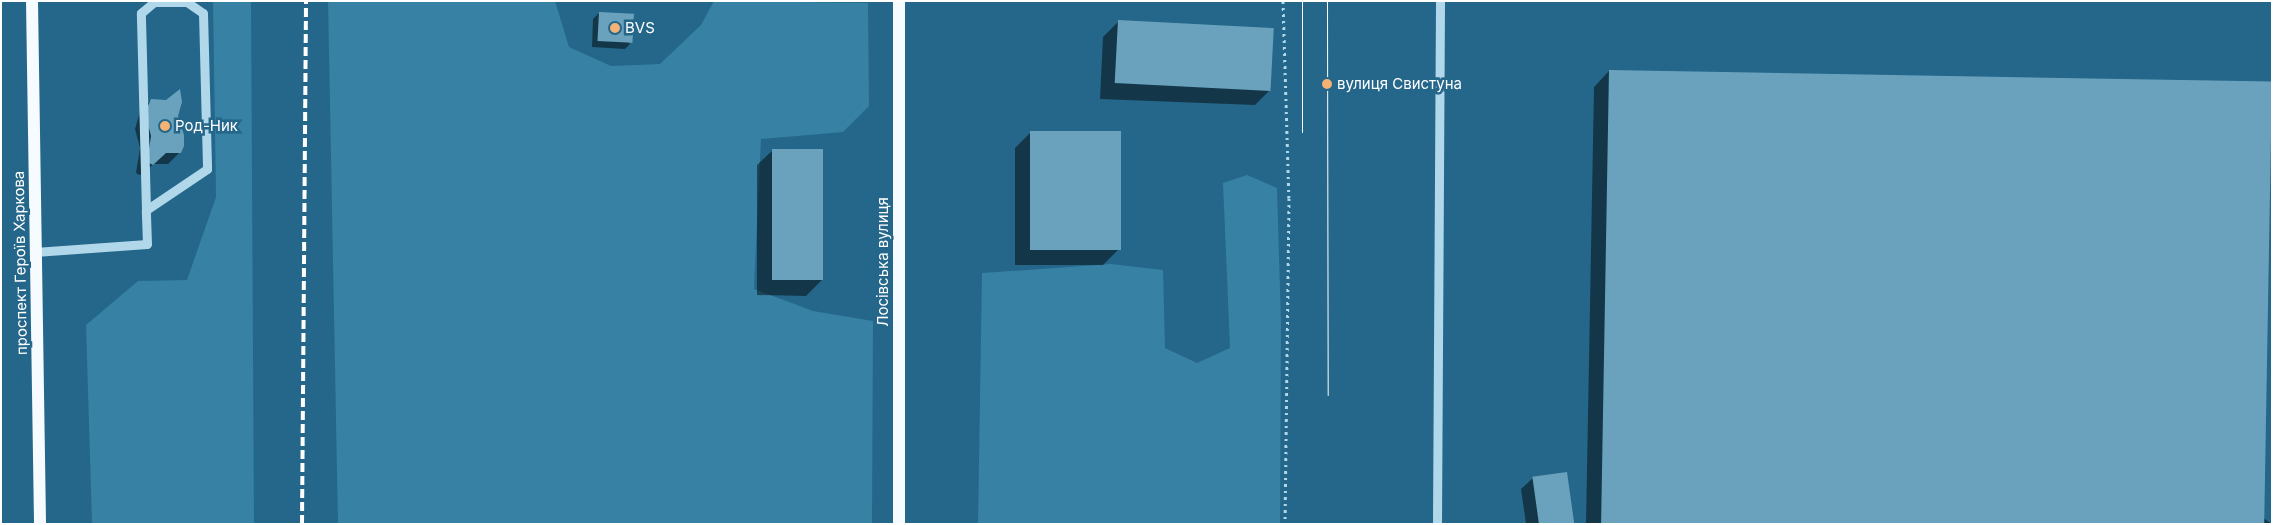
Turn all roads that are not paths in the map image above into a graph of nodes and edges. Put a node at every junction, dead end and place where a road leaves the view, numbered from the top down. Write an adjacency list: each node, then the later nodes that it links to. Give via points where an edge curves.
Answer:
1 (32, 1): 5 (main road, проспект Героїв Харкова)
2 (899, 1): 7 (main road, Лосівська вулиця)
3 (1440, 1): 8 (lane)
4 (146, 210): 4 (lane, via 141,13 154,2 187,2 203,13 207,169); 5 (lane, via 147,244)
5 (35, 252): 6 (main road, проспект Героїв Харкова)
6 (40, 524)
7 (899, 524)
8 (1437, 524)

